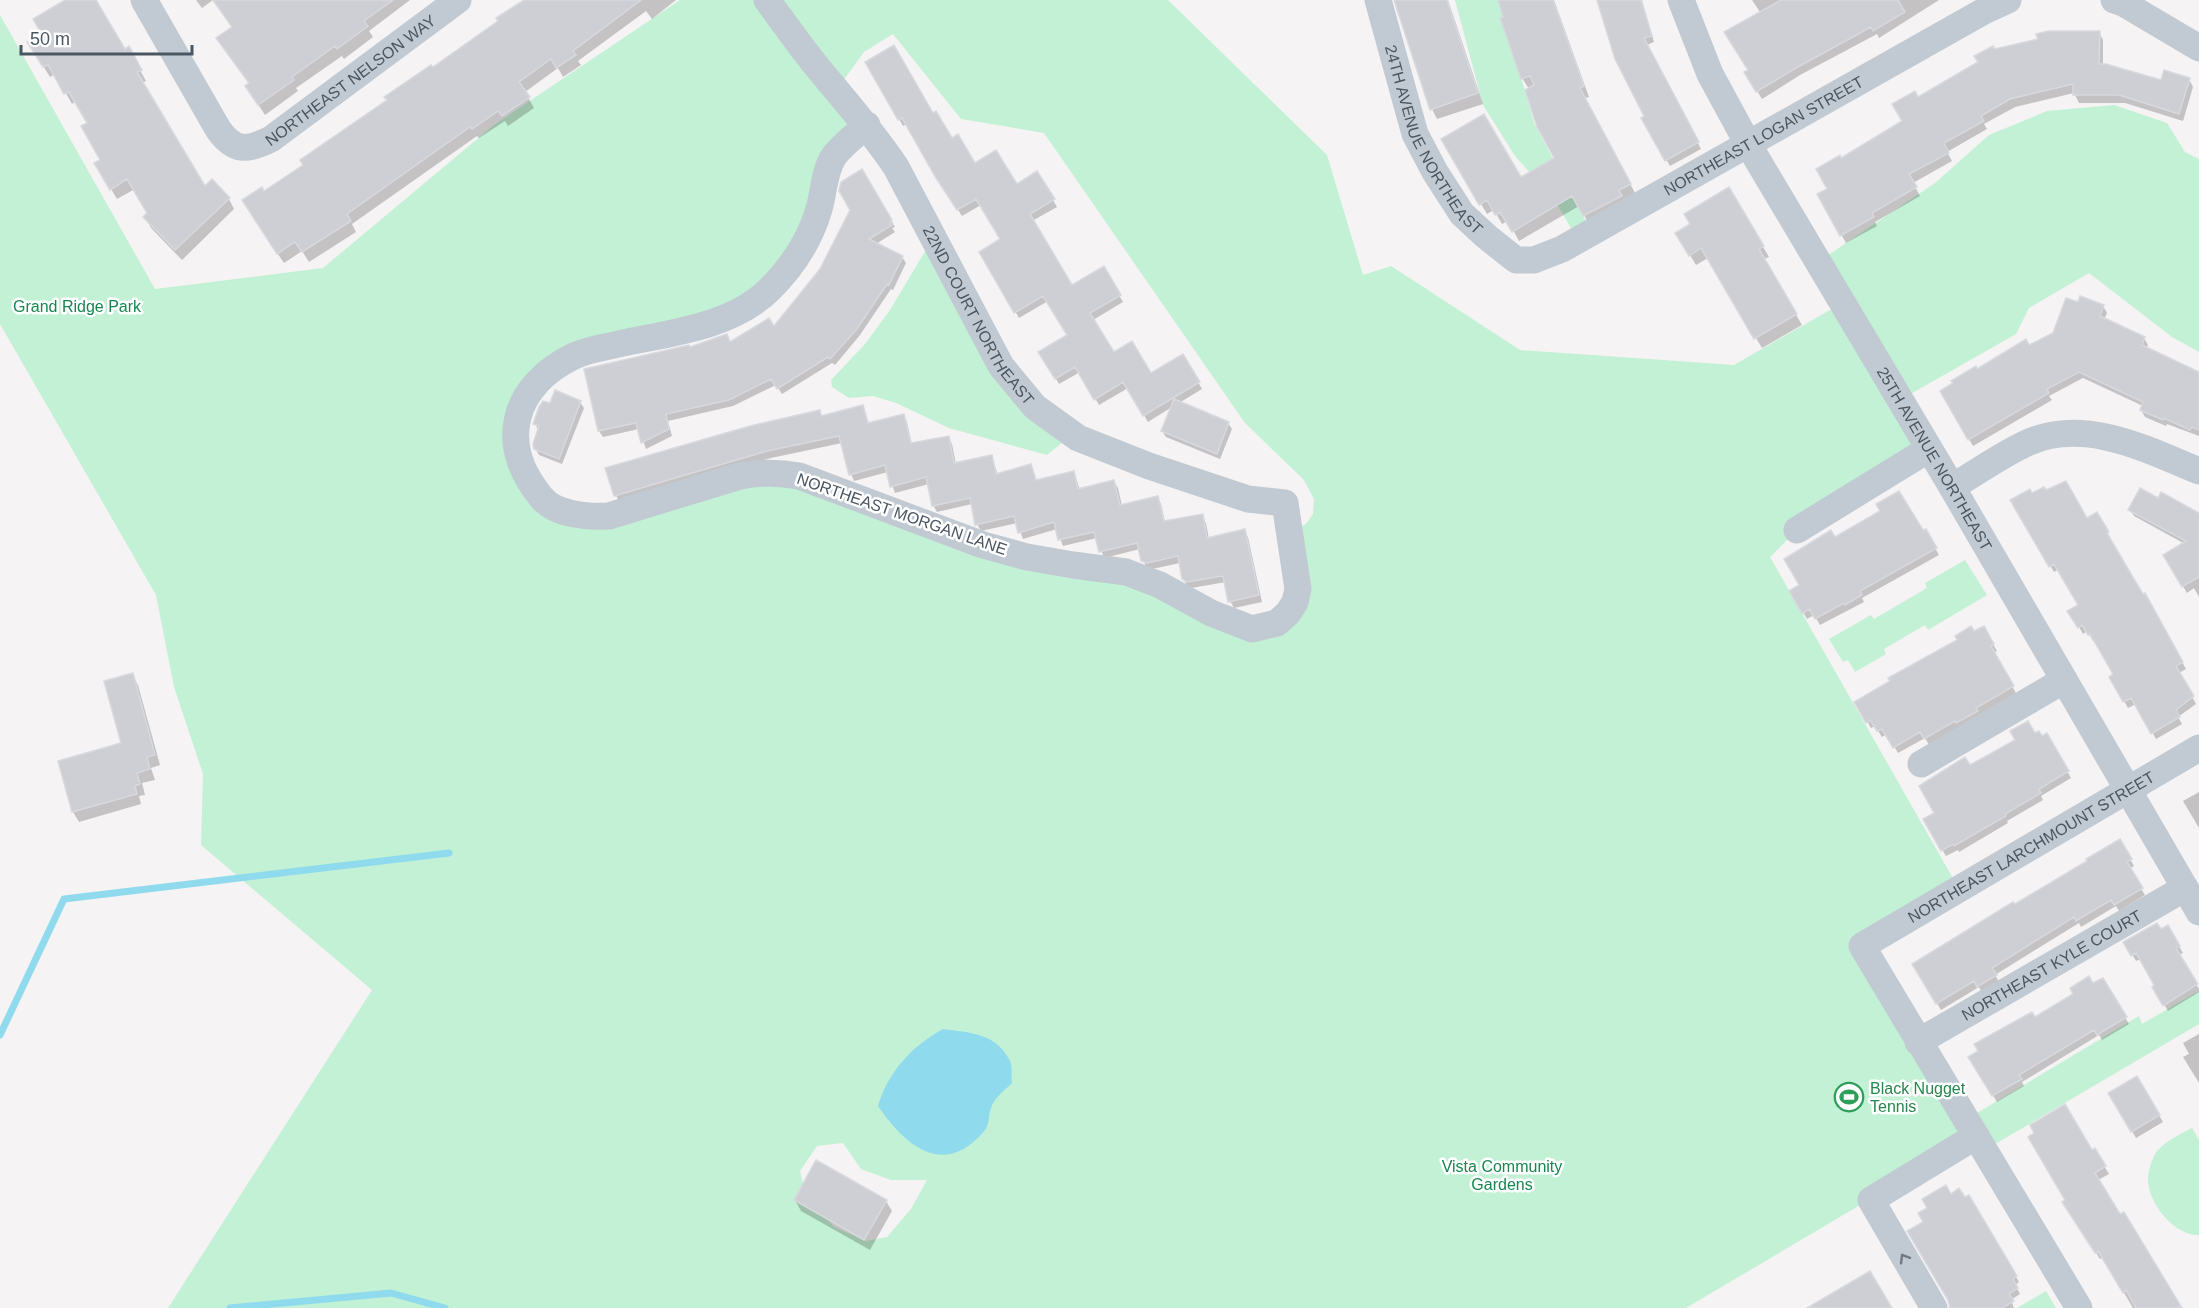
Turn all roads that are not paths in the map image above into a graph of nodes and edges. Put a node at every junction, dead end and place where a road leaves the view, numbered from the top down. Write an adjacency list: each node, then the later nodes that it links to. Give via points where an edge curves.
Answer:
1 (144, 0): 2 (street, NORTHEAST NELSON WAY, via 218,129 227,142 238,147 255,147 271,139)
2 (458, 0)
3 (768, 0): 9 (street, 22ND COURT NORTHEAST, via 817,67)
4 (1378, 0): 11 (street, 24TH AVENUE NORTHEAST, via 1415,134 1435,172 1462,214)
5 (1681, 0): 10 (street, 25TH AVENUE NORTHEAST, via 1710,74)
6 (2008, 0): 10 (street, NORTHEAST LOGAN STREET)
7 (2120, 1): 8 (street)
8 (2199, 48)
9 (867, 125): 15 (street, 22ND COURT NORTHEAST, via 896,167 1001,366 1035,407 1078,438 1149,466 1248,499); 15 (street, NORTHEAST MORGAN LANE, via 833,158 808,240 758,299 717,321 574,356 540,381 517,416 515,432 516,453 522,468 544,501 587,518 609,516 758,472 799,476 983,545 1038,559 1126,572 1252,629 1277,623 1295,602 1297,575)
10 (1748, 144): 11 (street, NORTHEAST LOGAN STREET, via 1554,253 1534,260); 12 (street, 25TH AVENUE NORTHEAST)
11 (1516, 260)
12 (1929, 449): 14 (street, 25TH AVENUE NORTHEAST); 16 (street)
13 (2199, 471): 14 (street, via 2116,439 2072,433 2027,443)
14 (1952, 487): 17 (street, 25TH AVENUE NORTHEAST)
15 (1285, 503)
16 (1797, 530)
17 (2064, 680): 19 (street); 20 (street, 25TH AVENUE NORTHEAST)
18 (2199, 748): 20 (street, NORTHEAST LARCHMOUNT STREET)
19 (1921, 764)
20 (2128, 790): 21 (street, 25TH AVENUE NORTHEAST); 23 (street, NORTHEAST LARCHMOUNT STREET, via 1862,946)
21 (2185, 888): 22 (street, 25TH AVENUE NORTHEAST); 23 (street, NORTHEAST KYLE COURT)
22 (2199, 912)
23 (1918, 1042): 24 (street)
24 (1976, 1136): 25 (street, one-way to 24, via 1870,1200); 26 (street)
25 (1934, 1308)
26 (2079, 1308)

